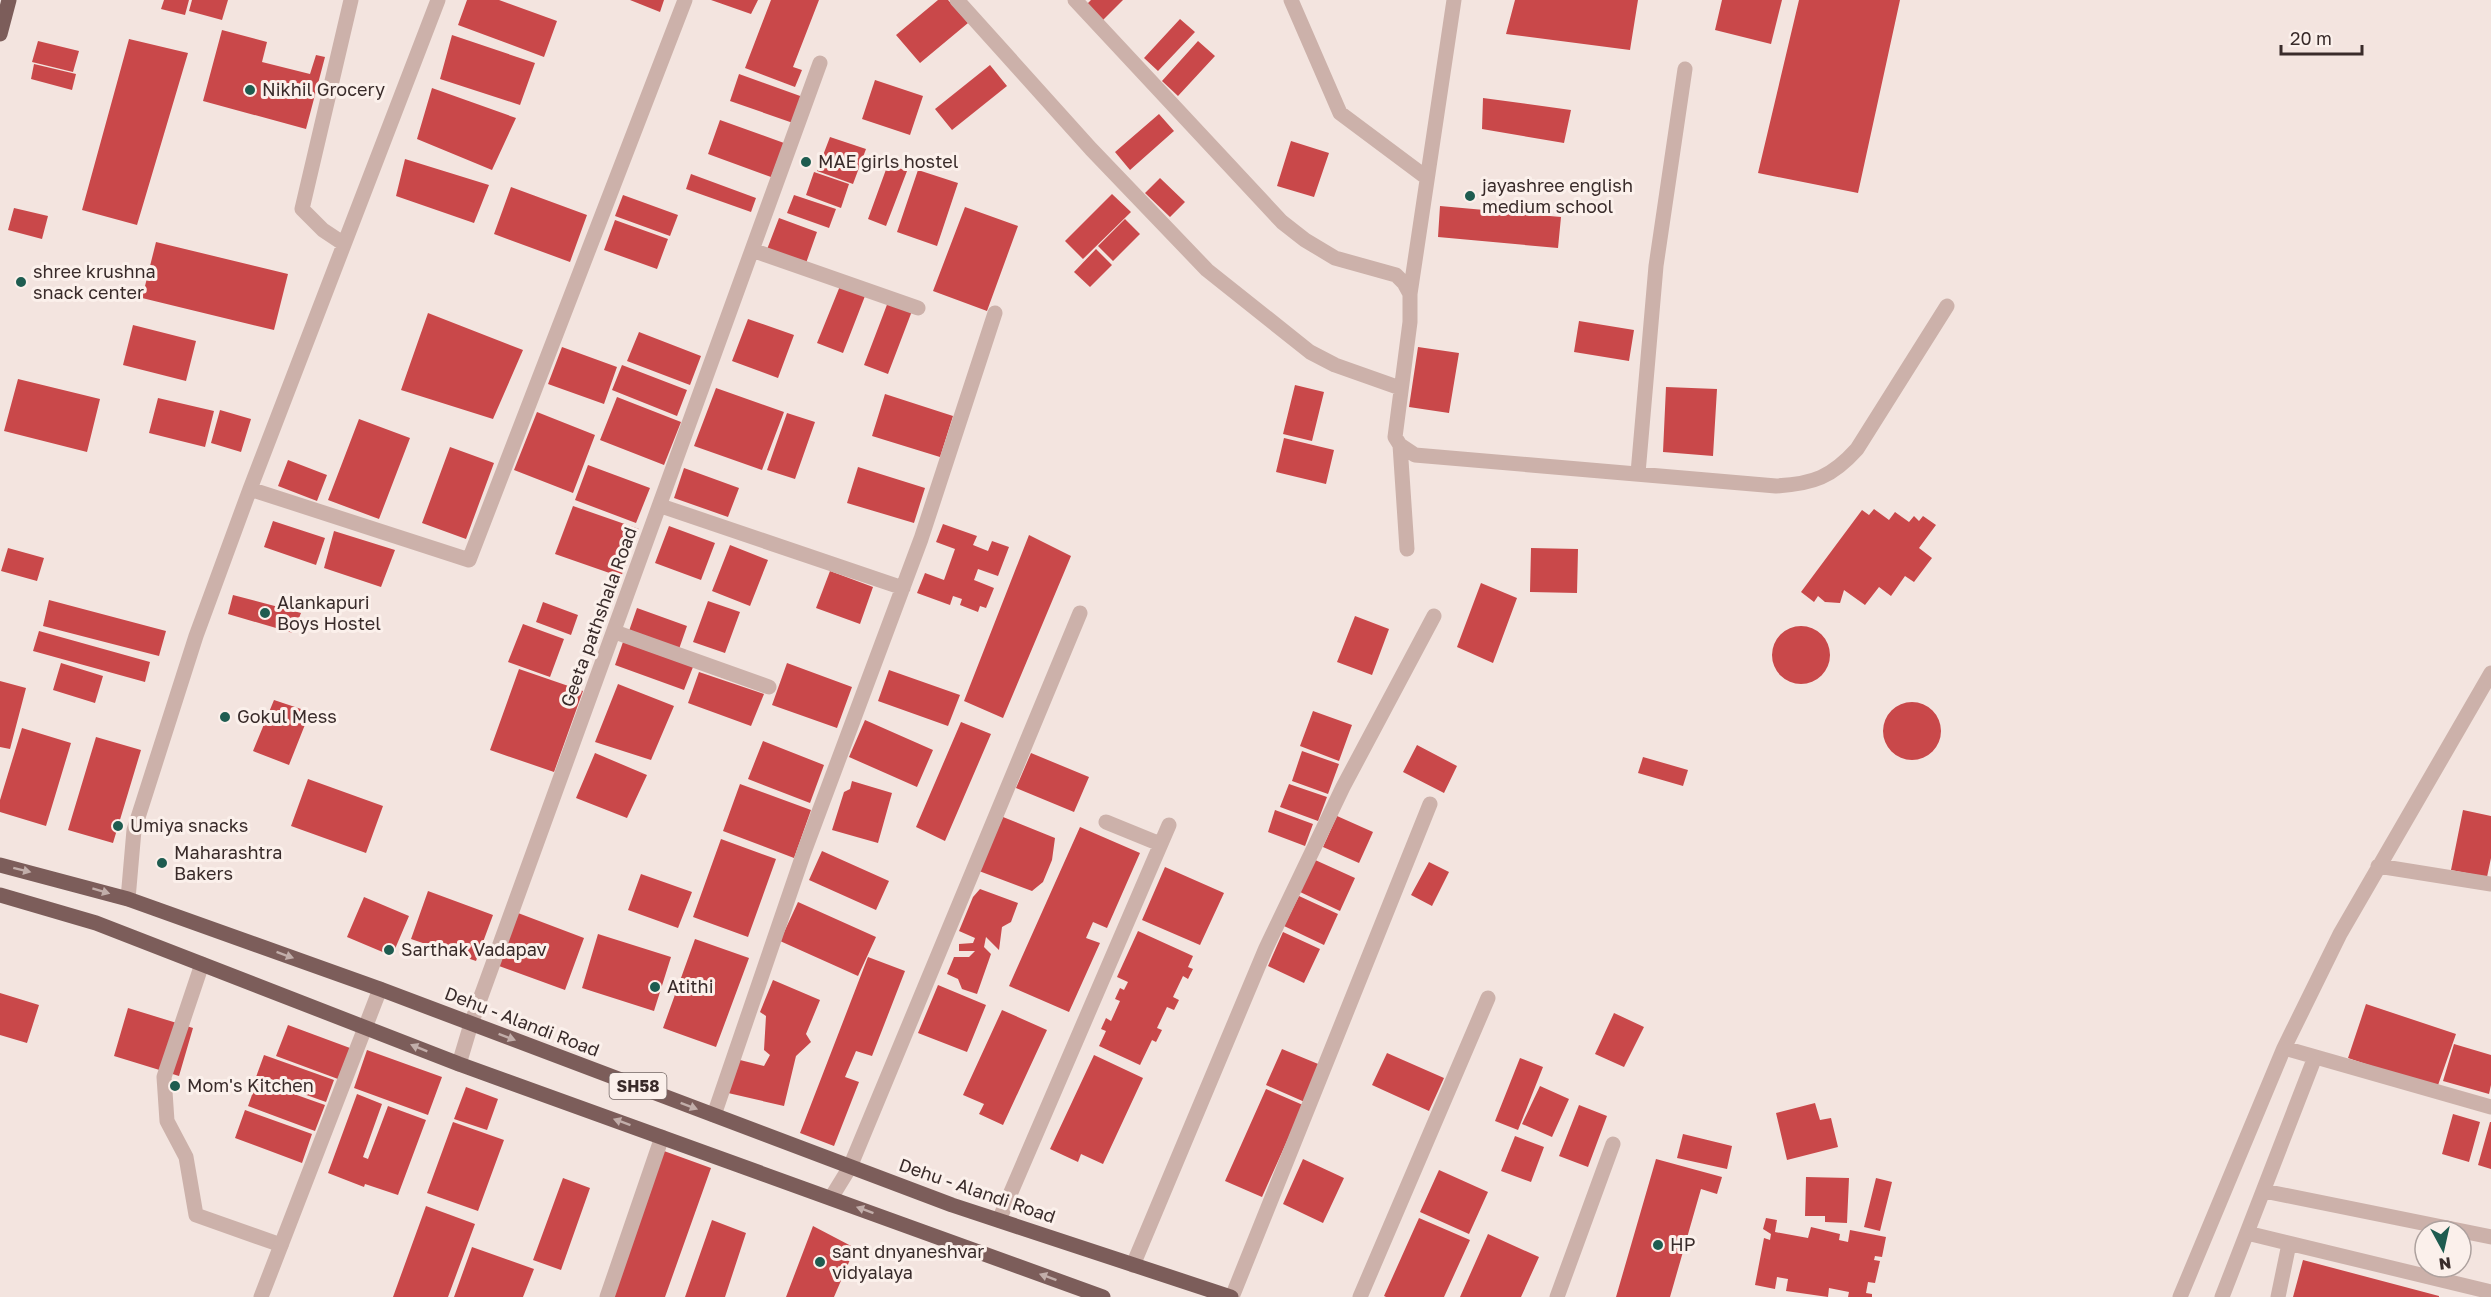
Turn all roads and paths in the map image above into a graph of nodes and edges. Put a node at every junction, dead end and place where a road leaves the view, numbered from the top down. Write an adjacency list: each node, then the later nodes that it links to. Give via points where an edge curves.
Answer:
1 (351, 0): 13 (street, via 302,209 322,230)
2 (438, 0): 13 (street)
3 (685, 0): 22 (street, via 469,560)
4 (957, 0): 19 (street, via 1207,270 1310,352)
5 (1075, 0): 15 (street, via 1282,222 1335,258 1396,275)
6 (1291, 0): 12 (street, via 1340,113)
7 (1454, 0): 12 (street)
8 (5, 3): 9 (main road)
9 (0, 34)
10 (820, 63): 14 (street, Geeta pathshala Road)
11 (1684, 69): 21 (street, via 1656,266)
12 (1427, 178): 15 (street)
13 (344, 244): 22 (street)
14 (752, 250): 17 (street); 23 (street, Geeta pathshala Road)
15 (1410, 294): 19 (street)
16 (1947, 306): 21 (street, via 1857,449 1829,475 1798,485 1776,486)
17 (918, 308)
18 (995, 313): 25 (street)
19 (1400, 388): 20 (street, via 1395,437)
20 (1400, 445): 21 (street, via 1415,455); 24 (street)
21 (1638, 473)
22 (250, 489): 39 (street, via 196,636 134,830)
23 (661, 506): 25 (street); 28 (street, Geeta pathshala Road)
24 (1407, 549)
25 (903, 588): 49 (street, via 804,852)
26 (1080, 613): 52 (street)
27 (1434, 616): 60 (street, via 1343,787 1266,948)
28 (615, 632): 30 (street); 43 (street, Geeta pathshala Road)
29 (2491, 673): 36 (street)
30 (769, 687)
31 (1430, 804): 65 (street)
32 (1106, 822): 34 (street)
33 (1169, 825): 34 (street)
34 (1161, 844): 55 (street)
35 (0, 865): 39 (main road, Dehu - Alandi Road / SH58, one-way to 39)
36 (2378, 866): 37 (street); 45 (street)
37 (2491, 884)
38 (0, 895): 40 (main road, SH58, via 96,923)
39 (128, 899): 41 (main road, Dehu - Alandi Road / SH58, one-way to 41)
40 (202, 964): 44 (main road, SH58); 59 (street, via 164,1077 167,1121 186,1157 196,1215)
41 (380, 989): 43 (main road, Dehu - Alandi Road / SH58); 44 (street)
42 (1488, 998): 66 (street)
43 (471, 1024): 47 (street, Geeta pathshala Road); 49 (main road, Dehu - Alandi Road / SH58, one-way to 49)
44 (366, 1027): 47 (main road, SH58, one-way to 44); 59 (street)
45 (2284, 1048): 46 (street); 68 (street)
46 (2315, 1057): 48 (street); 53 (street)
47 (459, 1064): 50 (main road, SH58, one-way to 47)
48 (2491, 1107)
49 (714, 1115): 52 (main road, Dehu - Alandi Road / SH58)
50 (662, 1137): 54 (main road, SH58); 63 (street)
51 (1613, 1144): 67 (street)
52 (850, 1167): 54 (street); 55 (main road, Dehu - Alandi Road / SH58)
53 (2264, 1191): 56 (street); 57 (street)
54 (831, 1198): 64 (main road, SH58, one-way to 54)
55 (999, 1220): 60 (main road, Dehu - Alandi Road / SH58)
56 (2247, 1233): 58 (street); 69 (street)
57 (2491, 1237)
58 (2289, 1244): 61 (street); 70 (street)
59 (281, 1245): 62 (street)
60 (1133, 1265): 65 (main road, Dehu - Alandi Road / SH58)
61 (2491, 1292)
62 (261, 1297)
63 (607, 1297)
64 (1103, 1297)
65 (1232, 1297)
66 (1360, 1297)
67 (1557, 1297)
68 (2180, 1297)
69 (2223, 1297)
70 (2278, 1297)

